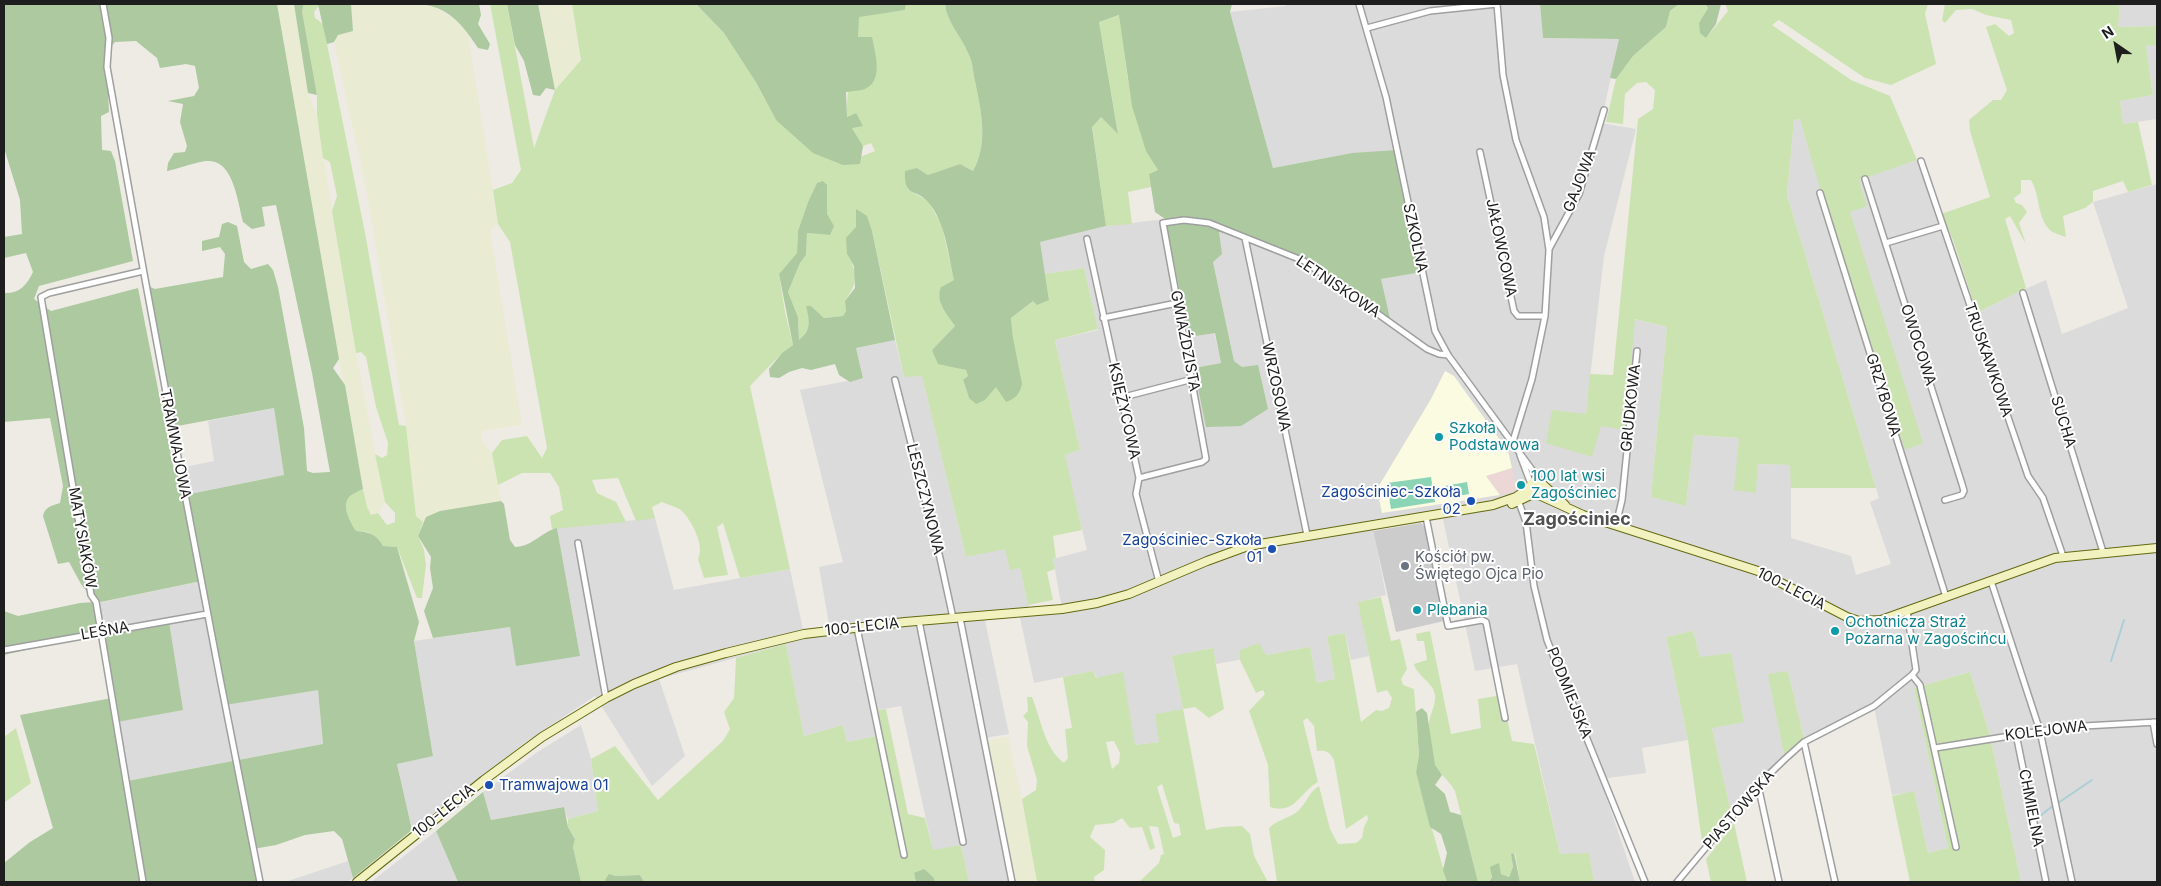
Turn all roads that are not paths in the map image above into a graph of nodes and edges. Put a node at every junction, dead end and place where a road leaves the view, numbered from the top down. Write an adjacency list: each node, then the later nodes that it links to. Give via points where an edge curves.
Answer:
1 (103, 4): 16 (street, TRAMWAJOWA, via 109,38 107,67)
2 (1359, 4): 4 (street, SZKOLNA)
3 (1497, 4): 4 (street, via 1430,11); 15 (street, via 1503,75 1516,140 1544,217)
4 (1366, 28): 22 (street, SZKOLNA, via 1386,97 1435,331)
5 (1604, 110): 15 (street, GAJOWA, via 1579,194)
6 (1480, 152): 19 (street, JAŁOWCOWA, via 1514,311 1518,316)
7 (1921, 161): 11 (street, TRUSKAWKOWA)
8 (1865, 179): 14 (street, OWOCOWA)
9 (1820, 193): 44 (street, GRZYBOWA)
10 (1163, 223): 13 (street, LETNISKOWA, via 1184,220 1209,223); 18 (street, GWIAŹDZISTA)
11 (1943, 226): 14 (street); 41 (street, TRUSKAWKOWA, via 2028,476 2043,498)
12 (1087, 238): 20 (street, KSIĘŻYCOWA)
13 (1246, 238): 22 (street, LETNISKOWA, via 1304,261 1427,349); 37 (street, WRZOSOWA)
14 (1886, 243): 33 (street, OWOCOWA, via 1964,490 1962,494)
15 (1549, 250): 19 (street)
16 (143, 271): 46 (street, TRAMWAJOWA); 50 (street, MATYSIAKÓW, via 41,297 91,596 96,602)
17 (2023, 293): 40 (street, SUCHA)
18 (1177, 303): 20 (street); 23 (street, GWIAŹDZISTA)
19 (1544, 316): 26 (street, via 1532,379)
20 (1103, 318): 25 (street, KSIĘŻYCOWA)
21 (1637, 351): 36 (street, GRUDKOWA, via 1622,500)
22 (1448, 355): 26 (street, SZKOLNA)
23 (1193, 379): 25 (street); 28 (street, GWIAŹDZISTA, via 1206,459)
24 (895, 380): 47 (street, LESZCZYNOWA)
25 (1120, 398): 28 (street, KSIĘŻYCOWA)
26 (1513, 441): 27 (street, SZKOLNA)
27 (1518, 450): 29 (street, SZKOLNA); 30 (street, SZKOLNA)
28 (1139, 478): 43 (street, KSIĘŻYCOWA, via 1136,494)
29 (1542, 484): 30 (street, via 1537,481); 31 (street, via 1543,492); 34 (street, 100-LECIA)
30 (1530, 486): 31 (street); 32 (street, 100-LECIA)
31 (1536, 495): 32 (street, 100-LECIA); 34 (street, 100-LECIA)
32 (1518, 500): 35 (street, 100-LECIA); 69 (street, PODMIEJSKA, via 1526,522 1534,586 1547,640)
33 (1945, 500)
34 (1570, 509): 36 (street, 100-LECIA)
35 (1426, 517): 37 (street, 100-LECIA); 54 (street, via 1448,626 1486,622)
36 (1616, 525): 45 (street, 100-LECIA, via 1758,571 1859,621 1881,620)
37 (1306, 535): 43 (street, 100-LECIA, via 1233,551)
38 (578, 543): 53 (street)
39 (2157, 548): 40 (street, 100-LECIA)
40 (2103, 552): 41 (street, 100-LECIA)
41 (2063, 556): 42 (street, 100-LECIA)
42 (1991, 580): 44 (street, 100-LECIA); 56 (street)
43 (1159, 582): 47 (street, 100-LECIA, via 1113,599 1062,609)
44 (1946, 597): 45 (street, 100-LECIA)
45 (1907, 611): 52 (street, via 1916,670)
46 (207, 614): 50 (street, LEŚNA); 66 (street, TRAMWAJOWA)
47 (956, 618): 48 (street, 100-LECIA); 68 (street, LESZCZYNOWA)
48 (919, 621): 49 (street, 100-LECIA); 62 (street)
49 (857, 628): 53 (street, 100-LECIA, via 804,634 726,653 663,672); 64 (street)
50 (100, 632): 51 (street, LEŚNA); 65 (street, MATYSIAKÓW)
51 (4, 650)
52 (1912, 675): 58 (street, PIASTOWSKA, via 1874,706); 60 (street, via 1920,685)
53 (606, 698): 67 (street, 100-LECIA, via 508,762)
54 (1505, 718)
55 (2155, 722): 56 (street, KOLEJOWA); 59 (street)
56 (2040, 731): 57 (street, KOLEJOWA); 74 (street)
57 (2016, 734): 60 (street, KOLEJOWA); 73 (street, CHMIELNA)
58 (1804, 742): 61 (street, PIASTOWSKA); 72 (street)
59 (2157, 744)
60 (1935, 748): 63 (street)
61 (1758, 785): 70 (street, PIASTOWSKA); 71 (street)
62 (963, 842)
63 (1956, 847)
64 (904, 855)
65 (143, 882)
66 (260, 882)
67 (357, 882)
68 (1012, 882)
69 (1644, 882)
70 (1677, 882)
71 (1779, 882)
72 (1835, 882)
73 (2046, 882)
74 (2072, 882)

